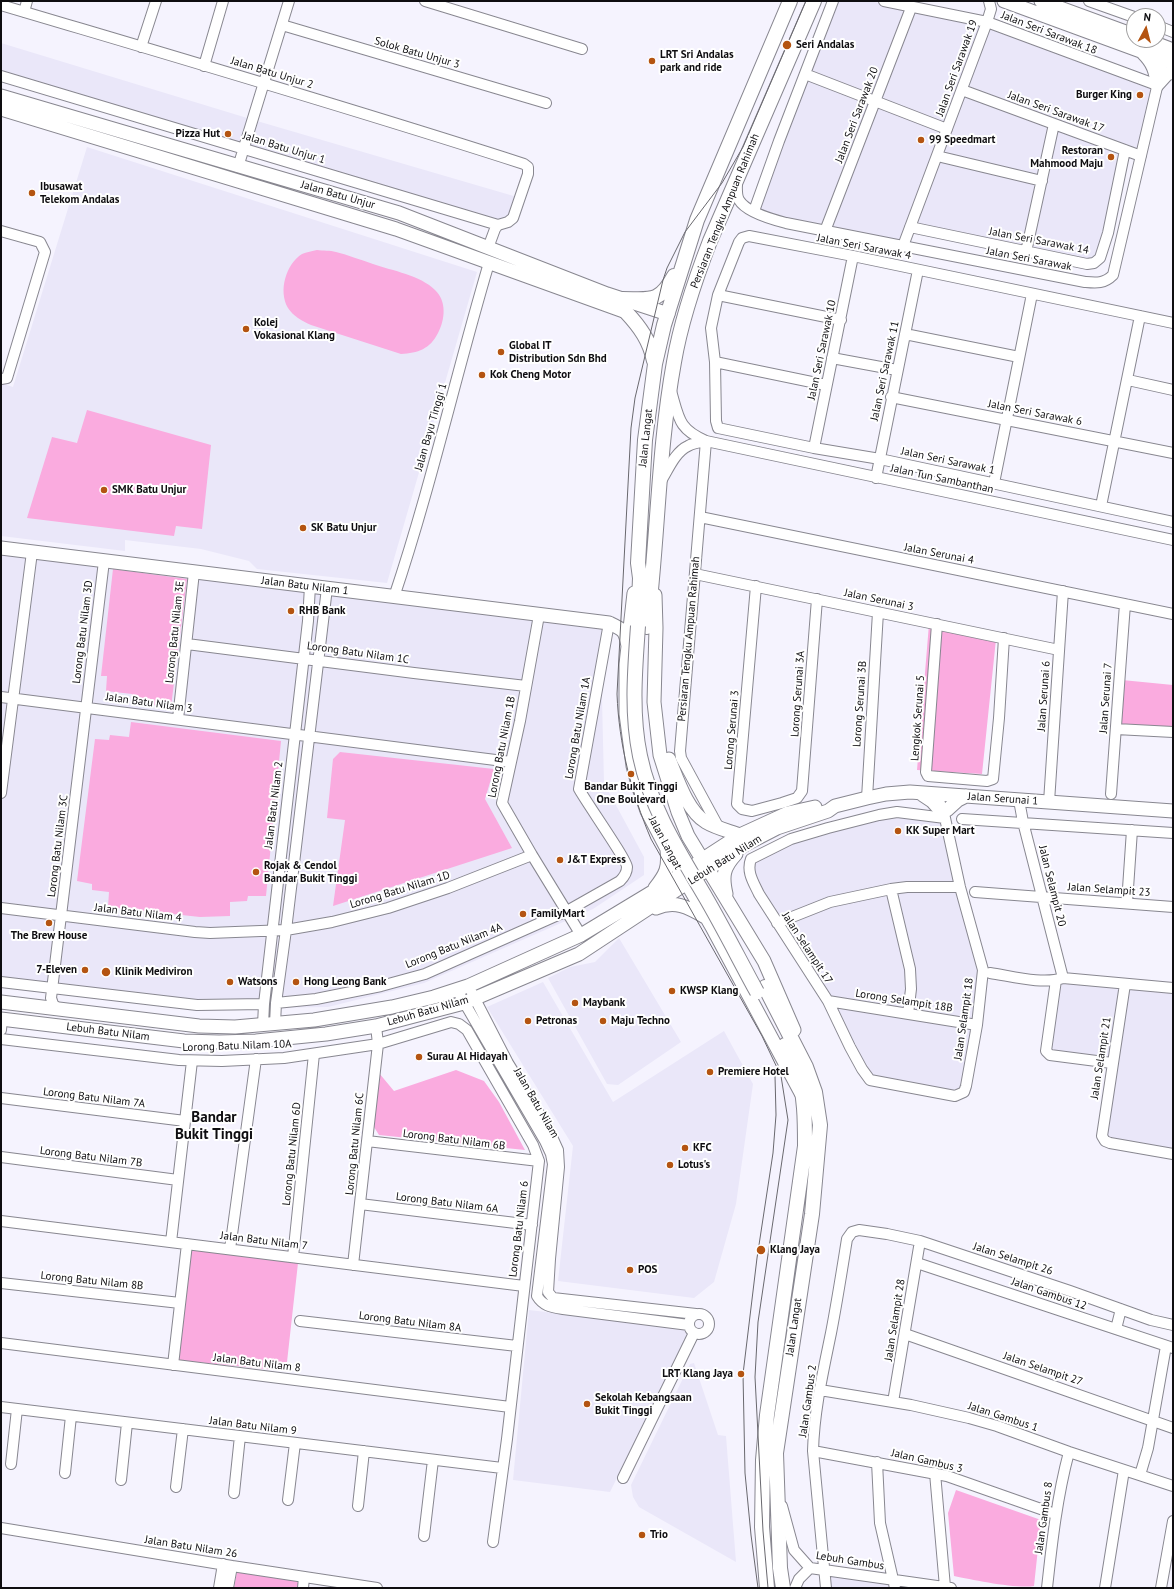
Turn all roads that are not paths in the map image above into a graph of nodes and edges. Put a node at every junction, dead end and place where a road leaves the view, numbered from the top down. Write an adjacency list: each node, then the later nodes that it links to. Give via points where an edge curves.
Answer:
1 (27, 1): 16 (street)
2 (156, 1): 22 (street)
3 (223, 1): 27 (street)
4 (289, 1): 19 (street)
5 (425, 1): 25 (street)
6 (790, 1): 57 (highway, Persiaran Tengku Ampuan Rahimah, via 697,220)
7 (814, 1): 45 (highway, Persiaran Tengku Ampuan Rahimah)
8 (833, 1): 29 (street)
9 (884, 1): 15 (street, Jalan Seri Sarawak 18)
10 (1004, 1): 14 (street, Jalan Seri Sarawak 19); 21 (main road)
11 (1041, 1): 20 (main road)
12 (1089, 1): 17 (street)
13 (1, 5): 16 (street, Jalan Batu Unjur 2)
14 (990, 5): 18 (street, Jalan Seri Sarawak 19)
15 (911, 8): 18 (street, Jalan Seri Sarawak 18); 35 (street, Jalan Seri Sarawak 20)
16 (24, 12): 22 (street, Jalan Batu Unjur 2)
17 (1126, 14)
18 (987, 22): 32 (street, Jalan Seri Sarawak 18); 33 (street, Jalan Seri Sarawak 19)
19 (282, 25): 31 (street); 36 (street, Solok Batu Unjur 3)
20 (1126, 32)
21 (1126, 40)
22 (141, 47): 27 (street, Jalan Batu Unjur 2)
23 (1145, 48): 32 (main road, via 1156,72)
24 (1150, 48): 26 (main road)
25 (582, 49)
26 (1169, 55): 32 (street, Jalan Seri Sarawak)
27 (204, 66): 31 (street, Jalan Batu Unjur 2)
28 (1173, 72): 32 (main road, via 1167,74)
29 (805, 74): 35 (street); 48 (street)
30 (1, 76): 40 (street, Jalan Batu Unjur 1)
31 (264, 83): 40 (street); 49 (street, Jalan Batu Unjur 2, via 524,164 528,167 528,174 513,218)
32 (1157, 85): 43 (street, Jalan Seri Sarawak)
33 (962, 90): 38 (street, Jalan Seri Sarawak 17); 39 (street, Jalan Seri Sarawak 19)
34 (1, 96): 44 (main road, Jalan Batu Unjur)
35 (875, 101): 39 (street); 52 (street, Jalan Seri Sarawak 20)
36 (546, 103)
37 (1, 109): 47 (main road, Jalan Batu Unjur)
38 (1054, 124): 41 (street, Jalan Seri Sarawak 17); 46 (street)
39 (947, 129): 42 (street, Jalan Seri Sarawak 19)
40 (244, 148): 44 (street); 49 (street, Jalan Batu Unjur 1)
41 (1125, 150): 43 (street, Jalan Seri Sarawak 17); 55 (street, Jalan Seri Sarawak 14, via 1108,233 1100,258 1094,263 1086,264)
42 (937, 156): 46 (street); 50 (street, Jalan Seri Sarawak 19)
43 (1141, 156): 53 (street, Jalan Seri Sarawak, via 1113,275 1108,280 1100,283 1085,282)
44 (238, 167): 47 (main road, via 239,173); 54 (main road, Jalan Batu Unjur, via 399,212)
45 (738, 175): 48 (street, Jalan Seri Sarawak, via 738,200); 65 (highway, Persiaran Tengku Ampuan Rahimah, via 697,274)
46 (1042, 180): 55 (street)
47 (248, 184): 58 (main road, Jalan Batu Unjur, via 396,229)
48 (754, 211): 52 (street, Jalan Seri Sarawak, via 776,221)
49 (498, 225): 54 (street)
50 (910, 227): 53 (street, Jalan Seri Sarawak 19); 55 (street, Jalan Seri Sarawak 14)
51 (1, 231): 74 (street, via 40,242 45,252 7,378)
52 (825, 231): 53 (street, Jalan Seri Sarawak)
53 (904, 246)
54 (488, 248): 62 (main road, Jalan Batu Unjur)
55 (1026, 252)
56 (853, 256): 59 (street, Jalan Seri Sarawak 4); 61 (street, Jalan Seri Sarawak 4, via 749,236 742,238); 66 (street, Jalan Seri Sarawak 10)
57 (684, 259): 62 (highway, via 663,294 654,299); 63 (highway, Persiaran Tengku Ampuan Rahimah)
58 (489, 263): 62 (main road, Jalan Batu Unjur); 106 (street, Jalan Bayu Tinggi 1, via 440,443)
59 (918, 270): 60 (street, Jalan Seri Sarawak 4); 68 (street, Jalan Seri Sarawak 11)
60 (1032, 294): 64 (street, Jalan Seri Sarawak 4); 69 (street)
61 (718, 295): 66 (street); 71 (street, Jalan Seri Sarawak 4, via 711,328)
62 (624, 305): 63 (main road, Jalan Batu Unjur); 72 (highway, via 651,348)
63 (668, 314): 65 (highway); 72 (highway, Jalan Langat)
64 (1140, 316): 67 (street, Jalan Seri Sarawak 4); 75 (street)
65 (684, 320): 76 (highway, Persiaran Tengku Ampuan Rahimah)
66 (840, 320): 70 (street, Jalan Seri Sarawak 10)
67 (1173, 323)
68 (905, 334): 69 (street); 73 (street, Jalan Seri Sarawak 11)
69 (1019, 357): 80 (street)
70 (832, 358): 73 (street); 77 (street, Jalan Seri Sarawak 10)
71 (715, 362): 77 (street); 81 (street, Jalan Seri Sarawak 4)
72 (655, 364): 98 (highway, Jalan Langat, via 645,440)
73 (897, 370): 79 (street, Jalan Seri Sarawak 11)
74 (1, 379)
75 (1128, 380): 78 (street); 83 (street)
76 (670, 385): 82 (street, Jalan Tun Sambanthan, via 685,429); 88 (highway, Persiaran Tengku Ampuan Rahimah)
77 (826, 385): 84 (street, Jalan Seri Sarawak 10)
78 (1173, 390)
79 (891, 397): 80 (street, Jalan Seri Sarawak 6); 86 (street, Jalan Seri Sarawak 11)
80 (1007, 420): 83 (street, Jalan Seri Sarawak 6); 89 (street)
81 (718, 428): 84 (street, Jalan Seri Sarawak 1)
82 (706, 441): 87 (street, Jalan Tun Sambanthan); 88 (street, Jalan Tun Sambanthan, via 683,449); 92 (street, Persiaran Tengku Ampuan Rahimah)
83 (1114, 441): 85 (street, Jalan Seri Sarawak 6); 91 (street)
84 (814, 448): 86 (street, Jalan Seri Sarawak 1)
85 (1173, 453)
86 (880, 459): 87 (street, Jalan Seri Sarawak 11); 89 (street, Jalan Seri Sarawak 1)
87 (876, 478): 94 (street, Jalan Tun Sambanthan)
88 (660, 483): 90 (highway, Persiaran Tengku Ampuan Rahimah)
89 (994, 484): 91 (street, Jalan Seri Sarawak 1)
90 (659, 502): 101 (highway, Jalan Langat)
91 (1101, 506): 93 (street, Jalan Seri Sarawak 1)
92 (700, 517): 100 (street, Persiaran Tengku Ampuan Rahimah); 105 (street, Jalan Serunai 4)
93 (1173, 522)
94 (1173, 540)
95 (1, 548): 96 (main road, Jalan Batu Nilam 1)
96 (32, 552): 97 (main road, Jalan Batu Nilam 1); 124 (street)
97 (104, 561): 99 (main road, Jalan Batu Nilam 1); 125 (street, Lorong Batu Nilam 3D)
98 (638, 563): 108 (main road, Jalan Langat); 115 (highway, Jalan Langat)
99 (194, 572): 102 (main road, Jalan Batu Nilam 1); 117 (street, Lorong Batu Nilam 3E)
100 (695, 574): 103 (street, Jalan Serunai 3); 150 (street, Persiaran Tengku Ampuan Rahimah, via 680,743 681,758)
101 (654, 575): 115 (highway, Jalan Langat); 127 (main road, Jalan Langat)
102 (310, 586): 104 (main road, Jalan Batu Nilam 1); 120 (street, Jalan Batu Nilam 2)
103 (756, 586): 107 (street, Jalan Serunai 3); 133 (street, Lorong Serunai 3, via 737,804 742,809 752,811 797,798)
104 (326, 588): 106 (main road, Jalan Batu Nilam 1); 121 (street)
105 (1063, 591): 109 (street, Jalan Serunai 4); 119 (street, Jalan Serunai 6)
106 (394, 597): 112 (main road, Jalan Batu Nilam 1)
107 (817, 599): 110 (street, Jalan Serunai 3); 133 (street, Lorong Serunai 3A)
108 (632, 604): 113 (main road, via 625,618); 118 (main road, Jalan Langat)
109 (1124, 604): 111 (street, Jalan Serunai 4); 128 (street, Jalan Serunai 7)
110 (878, 612): 114 (street, Jalan Serunai 3); 139 (street, Lorong Serunai 3B)
111 (1173, 614)
112 (539, 615): 113 (main road, Jalan Batu Nilam 1); 122 (street, Lorong Batu Nilam 1B)
113 (609, 623): 118 (main road, via 626,633); 168 (street, Lorong Batu Nilam 1A, via 579,789 628,867 620,881)
114 (937, 624): 116 (street, Jalan Serunai 3); 116 (street, Lengkok Serunai 5, via 926,772 928,776 988,781 993,779)
115 (643, 626): 184 (highway, Jalan Langat, via 643,696 649,750 655,776 669,816 727,916)
116 (1004, 638): 119 (street, Jalan Serunai 3)
117 (187, 644): 120 (street, Lorong Batu Nilam 1C); 126 (street, Lorong Batu Nilam 3E)
118 (628, 646): 148 (main road, Jalan Langat, via 626,714 633,766 647,811)
119 (1059, 650): 141 (street, Jalan Serunai 6)
120 (303, 658): 121 (street, Lorong Batu Nilam 1C); 130 (street, Jalan Batu Nilam 2)
121 (318, 660): 122 (street, Lorong Batu Nilam 1C); 131 (street)
122 (526, 686): 132 (street, Lorong Batu Nilam 1B)
123 (1, 697): 124 (street, Jalan Batu Nilam 3)
124 (13, 698): 125 (street, Jalan Batu Nilam 3); 134 (street)
125 (87, 707): 126 (street, Jalan Batu Nilam 3); 170 (street, Lorong Batu Nilam 3C)
126 (178, 719): 130 (street, Jalan Batu Nilam 3)
127 (656, 727): 144 (main road, Jalan Langat, via 660,756); 150 (main road, via 690,806 704,821)
128 (1116, 729): 129 (street); 137 (street, Jalan Serunai 7)
129 (1173, 732)
130 (294, 734): 131 (street); 175 (street, Jalan Batu Nilam 2)
131 (309, 736): 132 (street); 174 (street)
132 (511, 762): 156 (street, Lorong Batu Nilam 1B, via 502,803)
133 (802, 791)
134 (1, 793)
135 (919, 793): 136 (main road, Jalan Serunai 1); 139 (main road, Jalan Serunai 1, via 897,793); 145 (main road)
136 (943, 794): 138 (main road, Jalan Serunai 1); 145 (street, Jalan Selampit 18)
137 (1111, 794)
138 (966, 796): 140 (main road, Jalan Serunai 1); 145 (main road)
139 (867, 798): 142 (main road, Jalan Serunai 1)
140 (1019, 800): 141 (main road, Jalan Serunai 1); 147 (street, Jalan Selampit 20)
141 (1049, 802): 143 (main road, Jalan Serunai 1)
142 (835, 806): 149 (main road, Lebuh Batu Nilam, via 828,811); 153 (main road, Lebuh Batu Nilam, via 788,813)
143 (1173, 811)
144 (678, 812): 148 (main road, via 682,830 676,837 669,838); 157 (main road, Jalan Langat, via 688,836)
145 (944, 813): 154 (street, via 897,812 828,828); 159 (street, Jalan Selampit 18)
146 (962, 819): 147 (street, Jalan Serunai 1)
147 (1023, 822): 151 (street, Jalan Serunai 1); 163 (street, Jalan Selampit 20)
148 (654, 824): 155 (main road, Jalan Langat)
149 (784, 826): 153 (main road, Lebuh Batu Nilam); 154 (street)
150 (719, 828): 153 (main road)
151 (1132, 830): 152 (street, Jalan Serunai 1); 165 (street)
152 (1173, 833)
153 (743, 840): 157 (main road, Lebuh Batu Nilam); 164 (main road, via 724,873 723,882)
154 (791, 840): 173 (street, Jalan Selampit 17, via 751,859 749,867 750,876)
155 (667, 849): 158 (main road, Jalan Langat); 161 (main road, via 666,871)
156 (532, 855): 168 (street, Lorong Batu Nilam 1B); 174 (street, Lorong Batu Nilam 1D, via 388,908)
157 (705, 864): 158 (main road, Lebuh Batu Nilam); 164 (main road, Jalan Langat)
158 (684, 879): 161 (main road, Lebuh Batu Nilam); 169 (main road, Lebuh Batu Nilam); 172 (main road, Jalan Langat)
159 (960, 887): 160 (street, via 907,887); 194 (street, Jalan Selampit 18, via 983,970)
160 (891, 890): 173 (street, via 830,902); 191 (street, via 910,969 912,989)
161 (653, 892): 176 (main road, Lebuh Batu Nilam)
162 (975, 892): 163 (street, Jalan Selampit 23)
163 (1043, 897): 165 (street, Jalan Selampit 23); 178 (street, Jalan Selampit 20)
164 (727, 898): 171 (main road, Jalan Langat)
165 (1127, 903): 166 (street, Jalan Selampit 23)
166 (1173, 907)
167 (1, 908): 170 (street, Jalan Batu Nilam 4)
168 (567, 911): 176 (street, Lorong Batu Nilam 1B); 188 (street, Lorong Batu Nilam 4A, via 425,974 316,999)
169 (644, 912): 172 (main road, via 666,904 686,906); 185 (main road, Lebuh Batu Nilam, via 579,954)
170 (62, 916): 175 (street, Jalan Batu Nilam 4, via 195,932); 183 (street, Lorong Batu Nilam 3C)
171 (739, 918): 172 (main road, via 726,906 716,905 711,909); 203 (main road, Jalan Langat, via 764,961 795,1033)
172 (708, 922): 206 (main road, Jalan Langat)
173 (777, 923): 186 (street, Jalan Selampit 17)
174 (286, 930): 175 (street, Lorong Batu Nilam 1D); 188 (street)
175 (272, 931): 189 (street, Jalan Batu Nilam 2)
176 (581, 935): 181 (main road, Lebuh Batu Nilam)
177 (990, 973): 178 (street, via 1043,981)
178 (1059, 979): 180 (street); 202 (street, via 1046,1051 1050,1055)
179 (1, 982): 183 (street)
180 (1124, 984): 182 (street); 202 (street, Jalan Selampit 21)
181 (463, 988): 185 (street, Jalan Batu Nilam); 193 (main road, Lebuh Batu Nilam, via 392,1007)
182 (1173, 988)
183 (52, 989): 189 (street, via 197,1005); 190 (street, via 51,998)
184 (761, 989): 203 (highway, Jalan Langat); 206 (highway, Jalan Langat, via 796,1071)
185 (469, 1000): 195 (main road, Lebuh Batu Nilam); 205 (street, Jalan Batu Nilam); 228 (street, Jalan Batu Nilam, via 548,1128 558,1150 560,1158 550,1259)
186 (828, 1001): 191 (street, Lorong Selampit 18B); 204 (street, Jalan Selampit 17, via 862,1069 870,1080)
187 (1, 1002): 190 (main road, Lebuh Batu Nilam)
188 (276, 1003): 193 (street)
189 (264, 1004): 193 (street, Jalan Batu Nilam 2)
190 (58, 1009): 193 (main road, Lebuh Batu Nilam, via 199,1026)
191 (908, 1014): 194 (street, Lorong Selampit 18B)
192 (1, 1020): 196 (main road, Lebuh Batu Nilam, via 184,1041 219,1042)
193 (269, 1025): 196 (main road, via 263,1030)
194 (977, 1025): 204 (street, Jalan Selampit 18, via 964,1092 949,1096)
195 (376, 1026): 196 (main road, Lebuh Batu Nilam); 198 (street, Lorong Batu Nilam 6C)
196 (285, 1037)
197 (1, 1039): 201 (street, Lorong Batu Nilam 10A)
198 (378, 1044): 199 (street, Lorong Batu Nilam 10A); 208 (street, Lorong Batu Nilam 6, via 451,1022 458,1024 467,1030); 210 (street, Lorong Batu Nilam 6C)
199 (314, 1054): 200 (street, Lorong Batu Nilam 10A); 223 (street, Lorong Batu Nilam 6D)
200 (256, 1059): 201 (street, Lorong Batu Nilam 10A); 222 (street)
201 (192, 1062): 209 (street)
202 (1112, 1063): 211 (street, Jalan Selampit 21, via 1102,1136 1105,1141)
203 (806, 1067): 267 (highway, Jalan Langat, via 815,1092 820,1125 818,1155 812,1214 776,1453)
204 (878, 1082)
205 (515, 1091): 208 (street); 230 (street, Jalan Batu Nilam, via 545,1141 553,1164 536,1296)
206 (803, 1096): 287 (highway, Jalan Langat, via 805,1146 767,1415 763,1460 762,1527)
207 (1, 1098): 209 (street, Lorong Batu Nilam 7A)
208 (510, 1104): 213 (street, Lorong Batu Nilam 6)
209 (185, 1121): 214 (street)
210 (367, 1142): 213 (street, Lorong Batu Nilam 6B); 215 (street, Lorong Batu Nilam 6C)
211 (1173, 1154)
212 (1, 1157): 214 (street, Lorong Batu Nilam 7B)
213 (539, 1161): 217 (street, Lorong Batu Nilam 6)
214 (178, 1180): 220 (street)
215 (360, 1204): 217 (street, Lorong Batu Nilam 6A); 225 (street, Lorong Batu Nilam 6C)
216 (1, 1221): 220 (street, Jalan Batu Nilam 7)
217 (532, 1225): 227 (street, Lorong Batu Nilam 6)
218 (847, 1239): 219 (street, Jalan Selampit 26, via 852,1232 859,1230); 242 (street, Jalan Gambus 2)
219 (920, 1241): 224 (street, Jalan Selampit 28); 231 (street, Jalan Selampit 26)
220 (171, 1242): 221 (street, Jalan Batu Nilam 7)
221 (187, 1244): 222 (street, Jalan Batu Nilam 7); 229 (street)
222 (230, 1249): 223 (street, Jalan Batu Nilam 7)
223 (293, 1257): 225 (street, Jalan Batu Nilam 7)
224 (917, 1263): 236 (street, Jalan Gambus 12); 237 (street, Jalan Selampit 28)
225 (354, 1265): 227 (street, Jalan Batu Nilam 7)
226 (1, 1283): 229 (street, Lorong Batu Nilam 8B)
227 (524, 1286): 239 (street, Lorong Batu Nilam 6)
228 (550, 1296): 230 (street); 232 (street)
229 (180, 1303): 241 (street)
230 (541, 1303): 235 (street, via 562,1309)
231 (1121, 1309): 234 (street, Jalan Selampit 26); 236 (street)
232 (696, 1314): 235 (street, via 690,1319); 235 (street, via 704,1314 710,1325 702,1334)
233 (300, 1321): 239 (street, Lorong Batu Nilam 8A)
234 (1173, 1325)
235 (692, 1329): 265 (street)
236 (1116, 1329): 240 (street, Jalan Gambus 12)
237 (905, 1334): 243 (street, Jalan Selampit 28); 248 (street, Jalan Selampit 27)
238 (1, 1343): 241 (street, Jalan Batu Nilam 8)
239 (517, 1346): 245 (street, Lorong Batu Nilam 6)
240 (1169, 1347): 248 (street)
241 (173, 1365): 245 (street, Jalan Batu Nilam 8)
242 (820, 1390): 243 (street, Jalan Gambus 1); 254 (street, Jalan Gambus 2)
243 (893, 1402): 256 (street, Jalan Gambus 1, via 990,1424)
244 (1, 1407): 246 (street, Jalan Batu Nilam 9)
245 (510, 1407): 260 (street, Lorong Batu Nilam 6)
246 (17, 1409): 247 (street, Jalan Batu Nilam 9); 259 (street)
247 (72, 1416): 249 (street, Jalan Batu Nilam 9); 262 (street)
248 (1153, 1420): 250 (street, Jalan Selampit 27); 264 (street)
249 (128, 1423): 251 (street, Jalan Batu Nilam 9); 266 (street)
250 (1173, 1428)
251 (183, 1430): 252 (street, Jalan Batu Nilam 9); 269 (street)
252 (240, 1436): 253 (street, Jalan Batu Nilam 9); 270 (street)
253 (295, 1443): 255 (street, Jalan Batu Nilam 9); 271 (street)
254 (813, 1451): 258 (street, Jalan Gambus 3); 280 (street, Jalan Gambus 2)
255 (364, 1452): 257 (street, Jalan Batu Nilam 9); 272 (street)
256 (1069, 1452): 261 (street, Jalan Gambus 1); 273 (street, Jalan Gambus 8)
257 (433, 1460): 260 (street, Jalan Batu Nilam 9); 276 (street)
258 (877, 1462): 263 (street, Jalan Gambus 3); 282 (street, via 880,1523)
259 (11, 1464)
260 (502, 1468): 277 (street, Lorong Batu Nilam 6)
261 (1124, 1470): 264 (street, Jalan Gambus 1); 293 (street)
262 (65, 1473)
263 (935, 1473): 273 (street, Jalan Gambus 3); 291 (street)
264 (1140, 1475): 268 (street, Jalan Gambus 1)
265 (623, 1478)
266 (121, 1480)
267 (776, 1485): 279 (street, Lebuh Gambus, via 794,1550); 288 (highway, Jalan Langat)
268 (1173, 1486)
269 (176, 1487)
270 (234, 1493)
271 (288, 1500)
272 (358, 1506)
273 (1055, 1514): 292 (street, Jalan Gambus 8)
274 (1173, 1521): 294 (street)
275 (1, 1528): 278 (street, Jalan Batu Nilam 26)
276 (424, 1536)
277 (493, 1542)
278 (227, 1565): 281 (street, Jalan Batu Nilam 26); 283 (street); 284 (street)
279 (810, 1568): 280 (street, Lebuh Gambus); 289 (street, via 799,1579)
280 (824, 1568): 282 (street, Lebuh Gambus); 290 (street, Jalan Gambus 2)
281 (304, 1577): 285 (street); 286 (street, Jalan Batu Nilam 26)
282 (894, 1584): 291 (street, Lebuh Gambus)
283 (219, 1588)
284 (228, 1588)
285 (303, 1588)
286 (377, 1588)
287 (767, 1588)
288 (783, 1588)
289 (795, 1588)
290 (826, 1588)
291 (948, 1588)
292 (1047, 1588)
293 (1105, 1588)
294 (1161, 1588)

